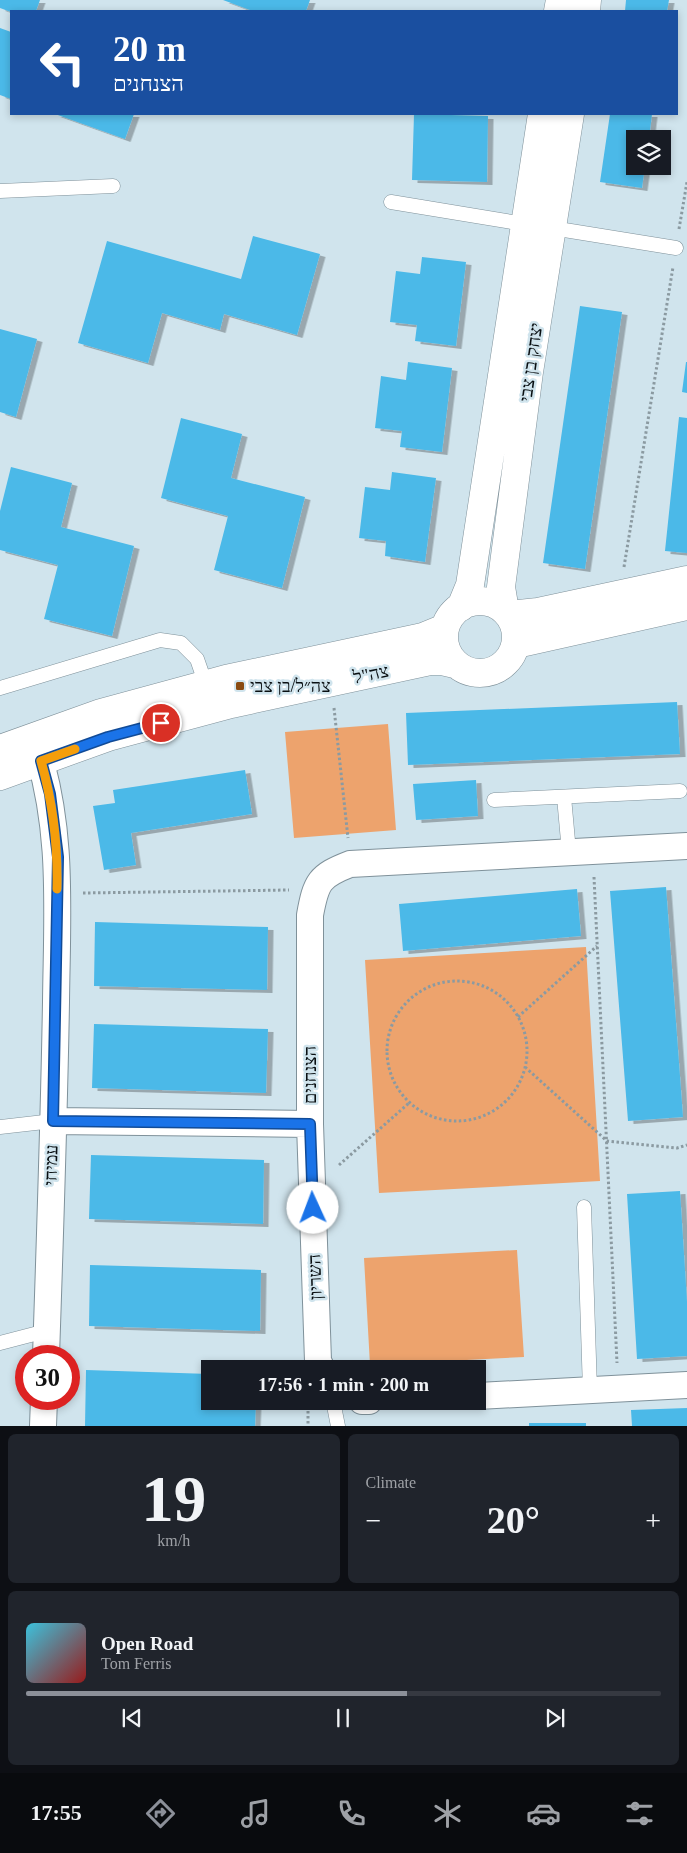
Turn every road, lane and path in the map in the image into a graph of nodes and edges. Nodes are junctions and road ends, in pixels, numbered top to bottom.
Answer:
1 (542, 115) edge
2 (570, 115) edge
3 (687, 182) edge
4 (113, 186) dead end
5 (0, 191) edge
6 (390, 202) dead end
7 (524, 224) junction
8 (552, 228) junction
9 (676, 248) junction
10 (687, 580) edge
11 (620, 595) junction
12 (687, 606) edge
13 (461, 607) junction
14 (507, 613) junction
15 (445, 628) junction
16 (516, 644) junction
17 (456, 664) junction
18 (331, 682) junction
19 (206, 684) junction
20 (0, 688) edge
21 (0, 749) edge
22 (37, 749) junction
23 (0, 776) edge
24 (680, 791) dead end
25 (564, 796) junction
26 (494, 800) dead end
27 (687, 846) edge
28 (581, 852) junction
29 (350, 864) junction
30 (315, 890) junction
31 (57, 894) junction
32 (597, 946) junction
33 (518, 1017) junction
34 (525, 1068) junction
35 (409, 1102) junction
36 (53, 1121) junction
37 (310, 1124) junction
38 (0, 1127) edge
39 (607, 1141) junction
40 (687, 1145) edge
41 (312, 1189) junction
42 (584, 1207) dead end
43 (0, 1343) edge
44 (46, 1344) edge
45 (318, 1360) edge
46 (687, 1385) edge
47 (618, 1388) junction
48 (590, 1390) junction
49 (486, 1396) edge
50 (44, 1410) edge
51 (308, 1410) edge
52 (335, 1410) edge
53 (43, 1426) edge
54 (308, 1426) edge
55 (338, 1426) edge

1 - 7 street, יצחק בן צבי
2 - 8 street, יצחק בן צבי
3 - 9 path
4 - 5 lane
6 - 7 lane
7 - 13 street, יצחק בן צבי
8 - 9 lane
8 - 14 street, יצחק בן צבי
9 - 11 path
10 - 11 street
11 - 14 street
12 - 16 street
13 - 14 street
13 - 15 street
14 - 16 street
15 - 17 street
15 - 19 street, צה"ל
16 - 17 street
17 - 18 street, צה"ל
18 - 22 street, צה"ל
18 - 29 path
19 - 20 lane
19 - 22 street, צה"ל
21 - 22 street, צה"ל
22 - 23 street, צה"ל
22 - 31 street, עמיחי
24 - 25 lane
25 - 26 lane
25 - 28 lane
27 - 28 street, הצנחנים
28 - 29 street, הצנחנים
28 - 32 path
29 - 30 street, הצנחנים
30 - 31 path
30 - 37 street, הצנחנים
31 - 36 street, עמיחי
32 - 33 path
32 - 39 path
33 - 34 path
33 - 35 path
34 - 35 path
34 - 39 path
35 - 41 path
36 - 37 street, הצנחנים
36 - 38 lane
36 - 44 street, עמיחי
37 - 41 street, השריון
39 - 40 path
39 - 47 path
41 - 45 street, השריון
42 - 48 lane
43 - 44 lane
46 - 47 street
47 - 48 street
48 - 49 street
50 - 53 street
51 - 54 path
52 - 55 lane

